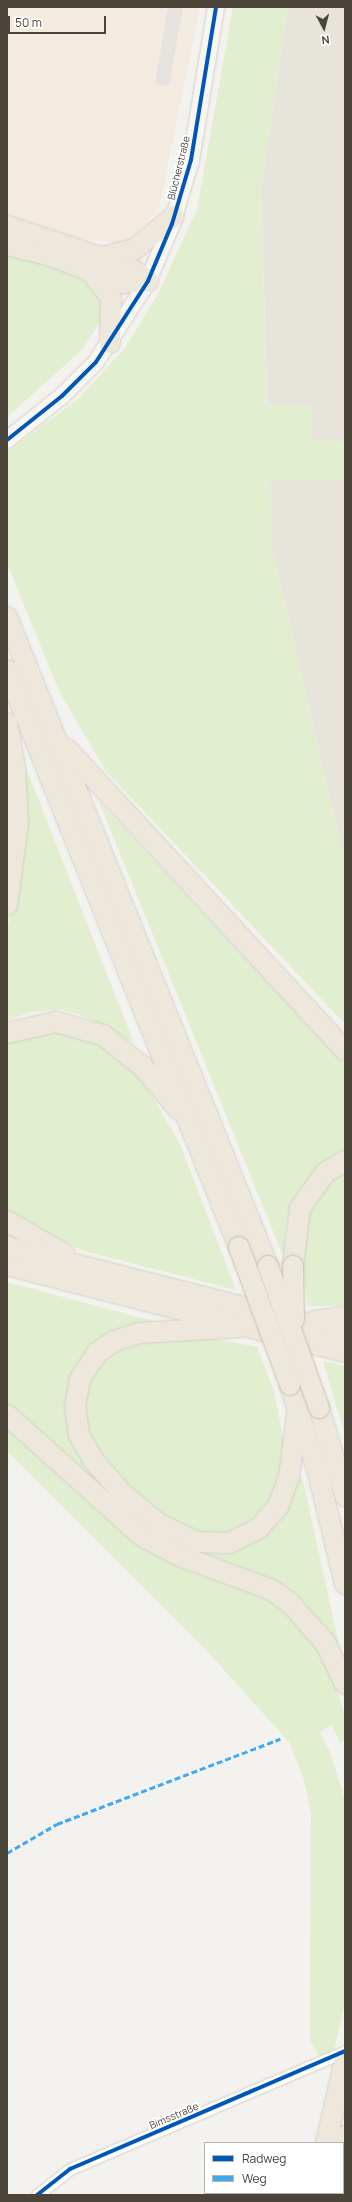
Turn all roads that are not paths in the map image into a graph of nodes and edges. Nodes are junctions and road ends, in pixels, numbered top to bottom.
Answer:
1 (216, 7) edge
2 (174, 216) junction
3 (7, 226) edge
4 (7, 245) edge
5 (96, 263) junction
6 (148, 281) junction
7 (110, 343) junction
8 (7, 440) edge
9 (7, 617) edge
10 (7, 670) edge
11 (7, 723) edge
12 (53, 732) junction
13 (7, 905) edge
14 (7, 1033) edge
15 (345, 1050) edge
16 (189, 1122) junction
17 (345, 1161) edge
18 (7, 1222) edge
19 (7, 1247) edge
20 (7, 1265) edge
21 (86, 1267) junction
22 (345, 1317) edge
23 (239, 1327) junction
24 (298, 1329) junction
25 (345, 1333) edge
26 (345, 1352) edge
27 (298, 1408) junction
28 (7, 1415) edge
29 (333, 1449) junction
30 (345, 1473) edge
31 (345, 1496) edge
32 (345, 1584) edge
33 (345, 1684) edge
34 (345, 2059) edge
35 (326, 2142) edge
36 (37, 2195) edge

1 - 2 street, Blücherstraße
2 - 5 highway
2 - 6 street, Blücherstraße
3 - 5 highway
4 - 5 highway
5 - 6 highway
5 - 7 highway
6 - 7 street, Blücherstraße
7 - 8 street, Blücherstraße
9 - 12 highway
10 - 16 highway
11 - 13 highway
12 - 15 highway
12 - 24 highway, bridge
14 - 16 highway
16 - 27 highway, bridge
17 - 24 highway, bridge
18 - 21 highway
19 - 21 highway
20 - 23 highway
21 - 24 highway
22 - 24 highway
23 - 26 highway
23 - 27 highway
24 - 25 highway
24 - 29 highway, bridge
27 - 32 highway
28 - 33 highway
29 - 30 highway
29 - 31 highway
34 - 35 highway
34 - 36 street, Bimsstraße

